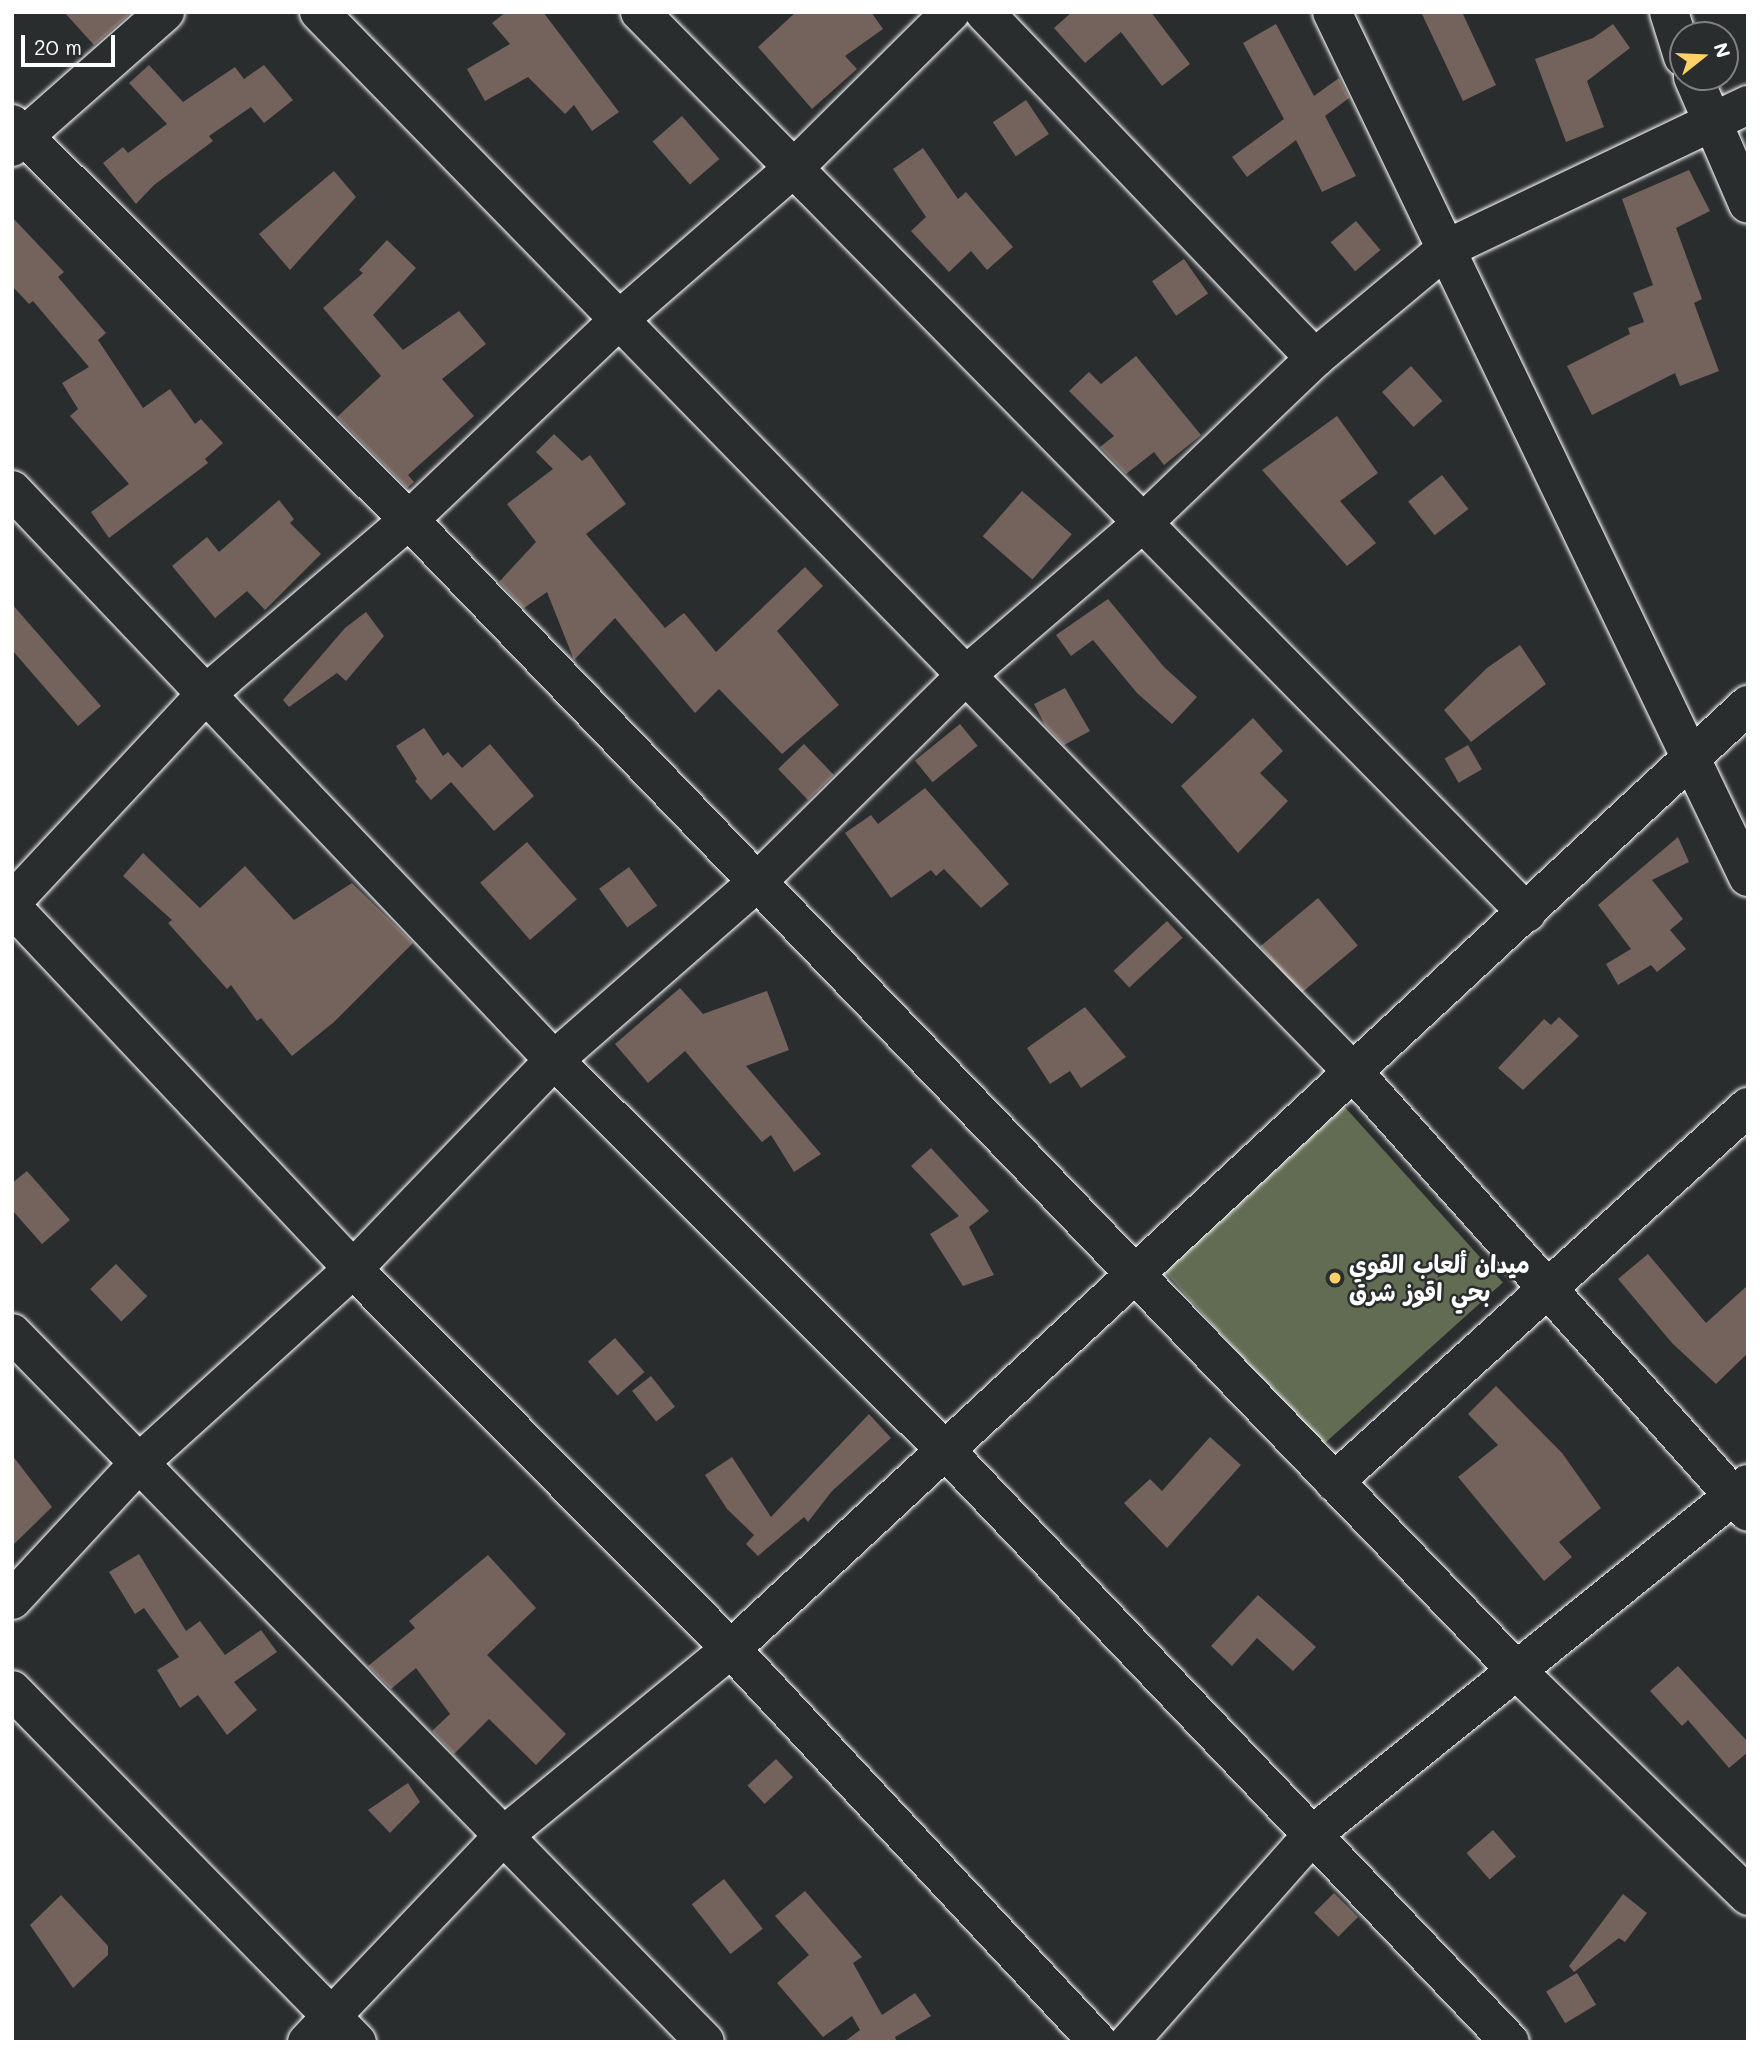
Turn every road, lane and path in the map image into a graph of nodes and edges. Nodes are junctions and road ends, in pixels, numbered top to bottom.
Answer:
1 (164, 12) edge
2 (319, 12) edge
3 (640, 12) edge
4 (951, 12) edge
5 (984, 12) edge
6 (1332, 12) edge
7 (1708, 91) edge
8 (1732, 113) edge
9 (16, 136) edge
10 (795, 167) junction
11 (1748, 204) edge
12 (1446, 249) junction
13 (621, 318) junction
14 (1315, 358) junction
15 (12, 490) edge
16 (409, 520) junction
17 (1145, 522) junction
18 (966, 675) junction
19 (207, 693) junction
20 (1748, 705) edge
21 (1690, 759) junction
22 (1748, 877) edge
23 (757, 882) junction
24 (12, 905) edge
25 (1527, 913) junction
26 (554, 1060) junction
27 (1355, 1074) junction
28 (1748, 1107) edge
29 (353, 1269) junction
30 (1135, 1276) junction
31 (1546, 1289) junction
32 (12, 1333) edge
33 (945, 1450) junction
34 (139, 1463) junction
35 (1334, 1482) junction
36 (1742, 1498) edge
37 (12, 1600) edge
38 (732, 1649) junction
39 (1516, 1670) junction
40 (12, 1690) edge
41 (1311, 1835) junction
42 (503, 1836) junction
43 (1748, 1896) edge
44 (332, 2034) edge
45 (705, 2042) edge
46 (1098, 2042) edge
47 (1129, 2042) edge
48 (1510, 2042) edge

1 - 9 street
2 - 13 street
3 - 10 street
4 - 10 street
5 - 14 street
6 - 12 street
7 - 8 street
8 - 11 street
8 - 12 street
9 - 16 street
10 - 13 street
10 - 17 street
12 - 14 street
12 - 21 street
13 - 16 street
13 - 18 street
14 - 17 street
15 - 19 street
16 - 19 street
16 - 23 street
17 - 18 street
17 - 25 street
18 - 23 street
18 - 27 street
19 - 24 street
19 - 26 street
20 - 21 street
21 - 22 street
21 - 25 street
23 - 26 street
23 - 30 street
24 - 29 street
25 - 27 street
26 - 29 street
26 - 33 street
27 - 30 street
27 - 31 street
28 - 31 street
29 - 34 street
29 - 38 street
30 - 33 street
30 - 35 street
31 - 35 street
31 - 36 street
32 - 34 street
33 - 38 street
33 - 41 street
34 - 37 street
34 - 42 street
35 - 39 street
36 - 39 street
38 - 42 street
38 - 46 street
39 - 41 street
39 - 43 street
40 - 44 street
41 - 47 street
41 - 48 street
42 - 44 street
42 - 45 street

